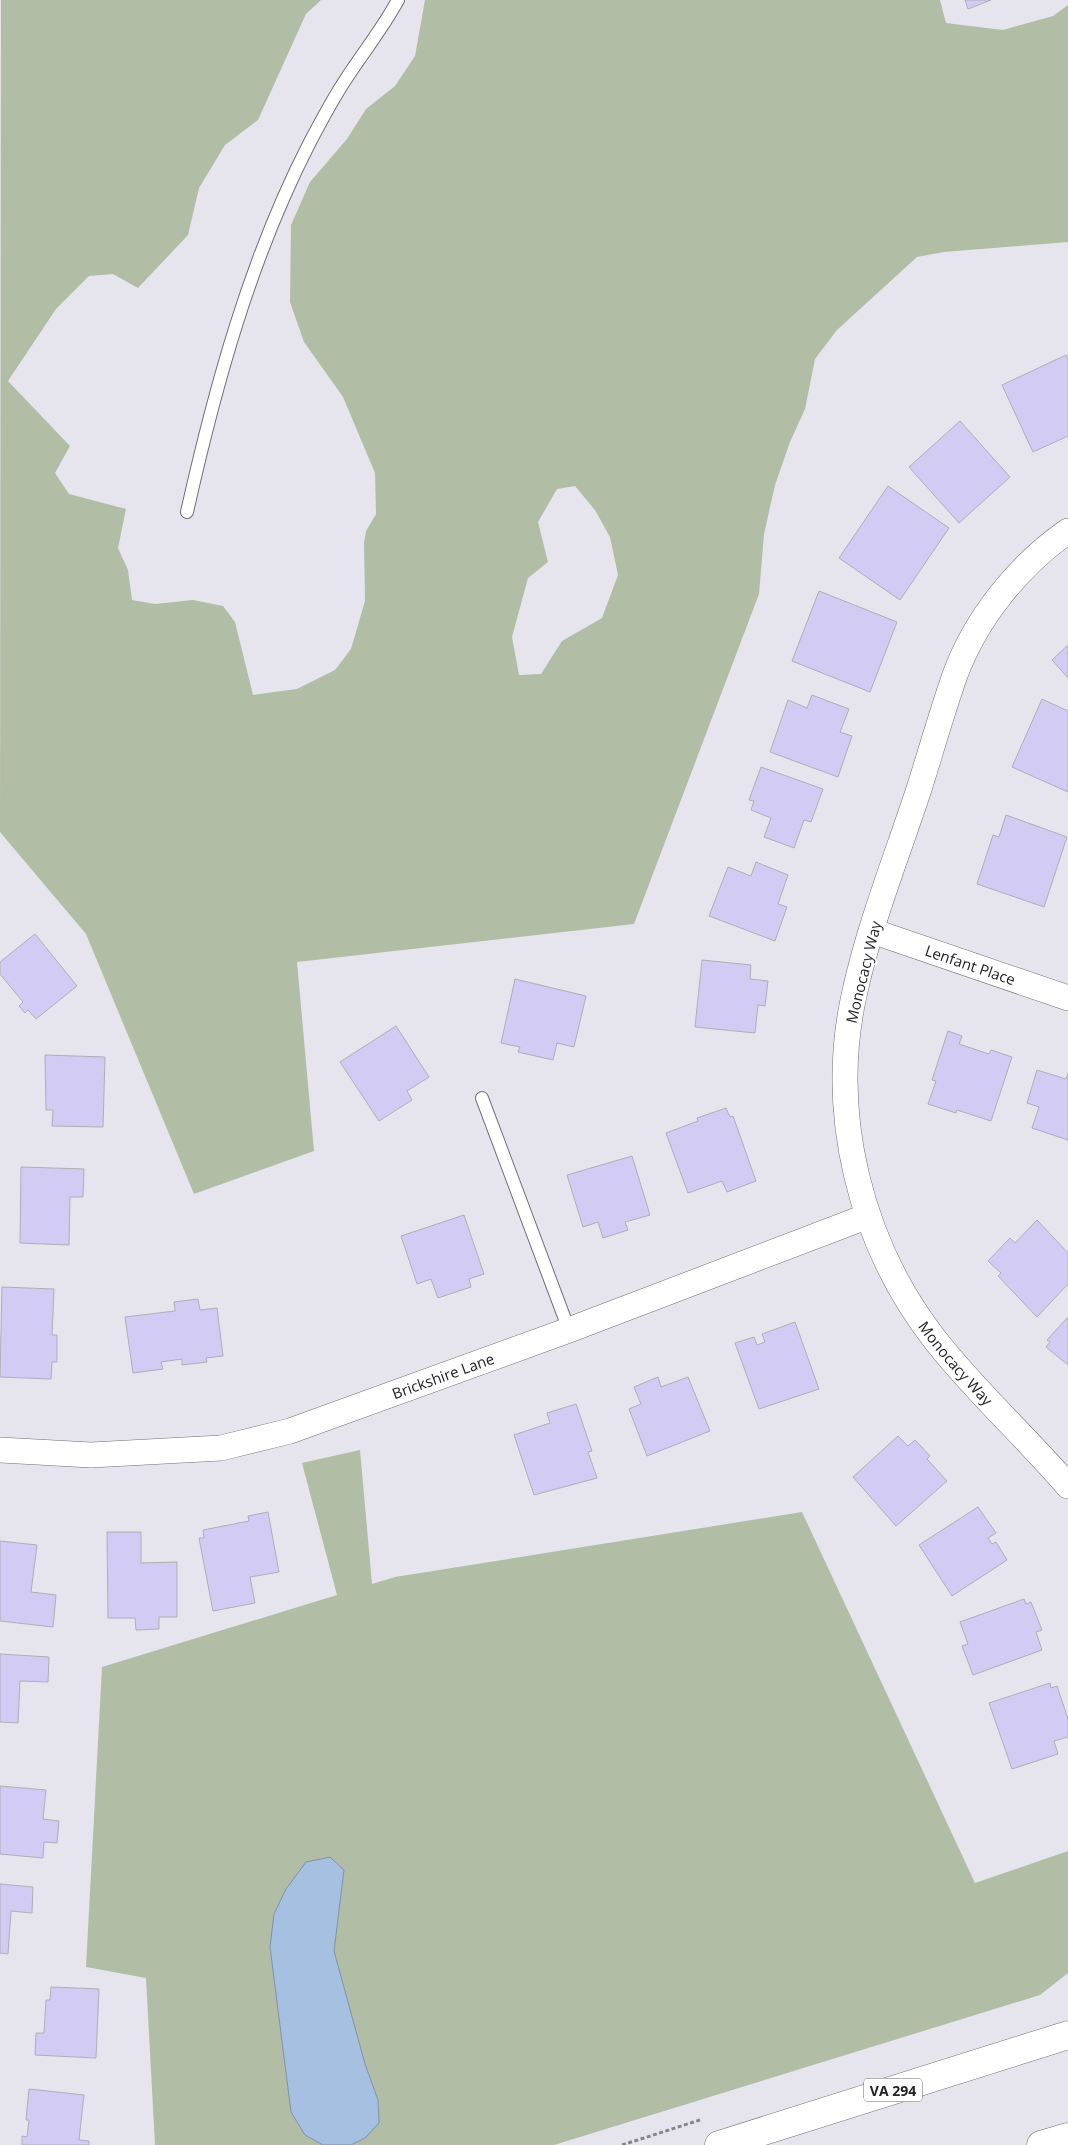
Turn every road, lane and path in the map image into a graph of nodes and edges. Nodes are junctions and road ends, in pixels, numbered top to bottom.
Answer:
1 (398, 0) edge
2 (187, 512) dead end
3 (1068, 531) edge
4 (872, 930) junction
5 (1068, 998) edge
6 (482, 1098) dead end
7 (868, 1216) junction
8 (568, 1330) junction
9 (0, 1450) edge
10 (1068, 1486) edge
11 (1068, 2035) edge
12 (1068, 2137) edge
13 (719, 2145) edge
14 (1041, 2145) edge

1 - 2 lane
3 - 4 street, Monocacy Way
4 - 5 street, Lenfant Place
4 - 7 street, Monocacy Way
6 - 8 lane
7 - 8 street, Brickshire Lane
7 - 10 street, Monocacy Way
8 - 9 street, Brickshire Lane
11 - 13 highway, VA 294
12 - 14 highway

